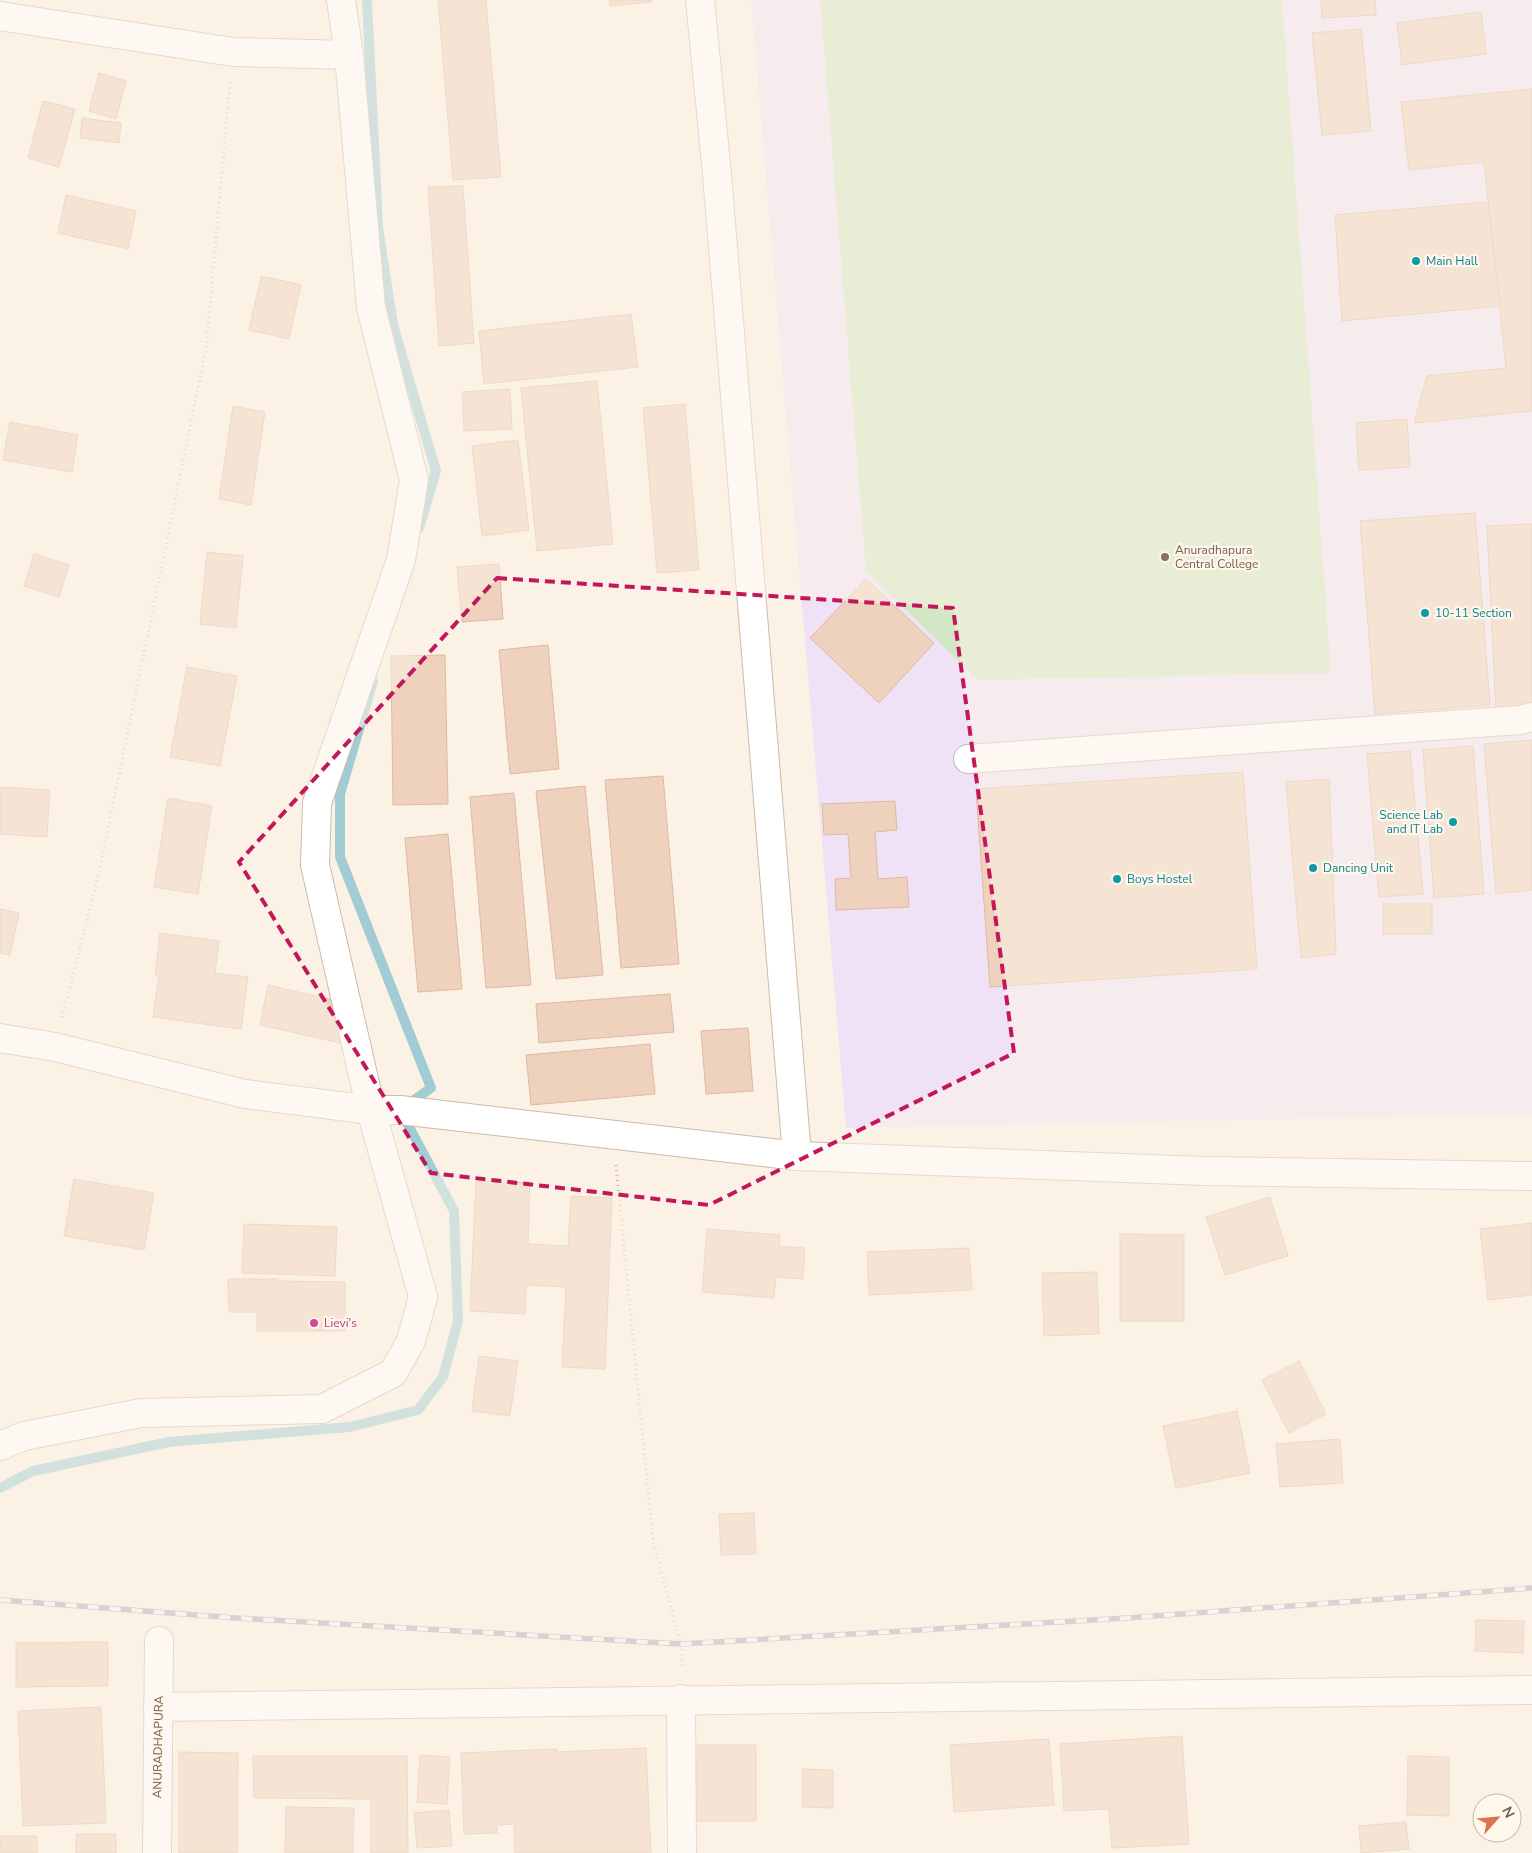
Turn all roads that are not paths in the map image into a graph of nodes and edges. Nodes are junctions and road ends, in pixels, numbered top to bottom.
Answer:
1 (341, 0) edge
2 (700, 0) edge
3 (0, 16) edge
4 (349, 56) junction
5 (1532, 717) edge
6 (968, 760) dead end
7 (0, 1038) edge
8 (371, 1110) junction
9 (798, 1156) junction
10 (1532, 1176) edge
11 (0, 1446) edge
12 (159, 1641) dead end
13 (1532, 1690) edge
14 (681, 1699) junction
15 (158, 1707) junction
16 (157, 1853) edge
17 (682, 1853) edge

1 - 4 street
2 - 9 street
3 - 4 street
4 - 8 street
5 - 6 street
7 - 8 street
8 - 9 street
8 - 11 street
9 - 10 street
12 - 15 street, ANURADHAPURA
13 - 14 street
14 - 15 street
14 - 17 street
15 - 16 street, ANURADHAPURA

